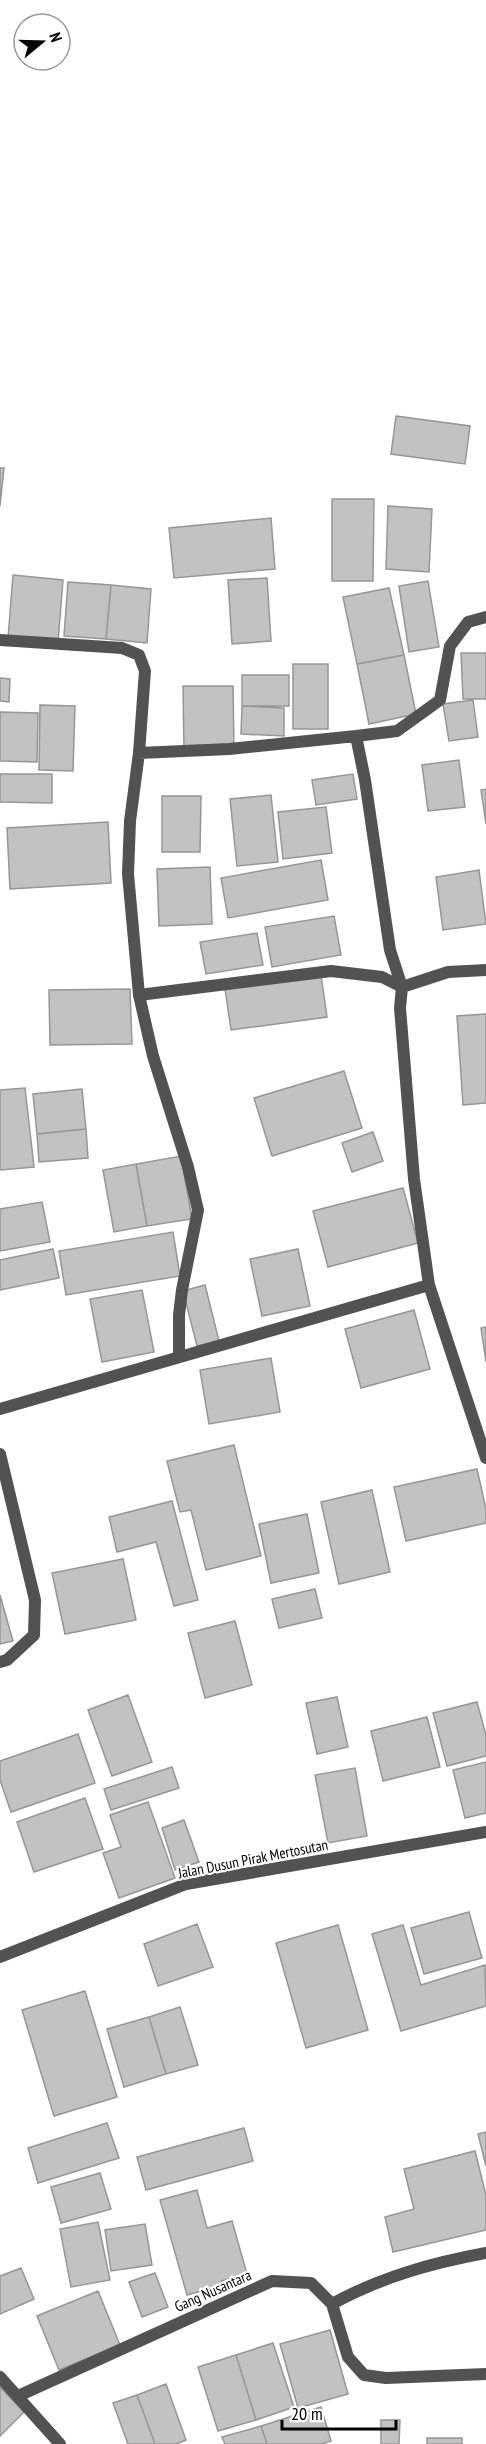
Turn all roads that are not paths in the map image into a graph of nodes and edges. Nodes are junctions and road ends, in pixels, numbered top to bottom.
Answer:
1 (486, 617) edge
2 (0, 640) edge
3 (356, 736) junction
4 (139, 753) junction
5 (486, 970) edge
6 (402, 987) junction
7 (139, 995) junction
8 (429, 1285) junction
9 (179, 1357) junction
10 (0, 1409) edge
11 (0, 1454) edge
12 (486, 1458) edge
13 (0, 1662) edge
14 (486, 1832) edge
15 (0, 1957) edge
16 (486, 2253) edge
17 (332, 2304) junction
18 (486, 2374) edge
19 (0, 2377) edge
20 (18, 2396) junction
21 (60, 2444) edge

1 - 3 street
2 - 4 street
3 - 4 street
3 - 6 street
4 - 7 street
5 - 6 street
6 - 7 street
6 - 8 street
7 - 9 street
8 - 9 street
8 - 12 street
9 - 10 street
11 - 13 street
14 - 15 street, Jalan Dusun Pirak Mertosutan
16 - 17 street
17 - 18 street, Gang Nusantara
17 - 20 street, Gang Nusantara
19 - 20 street
20 - 21 street

